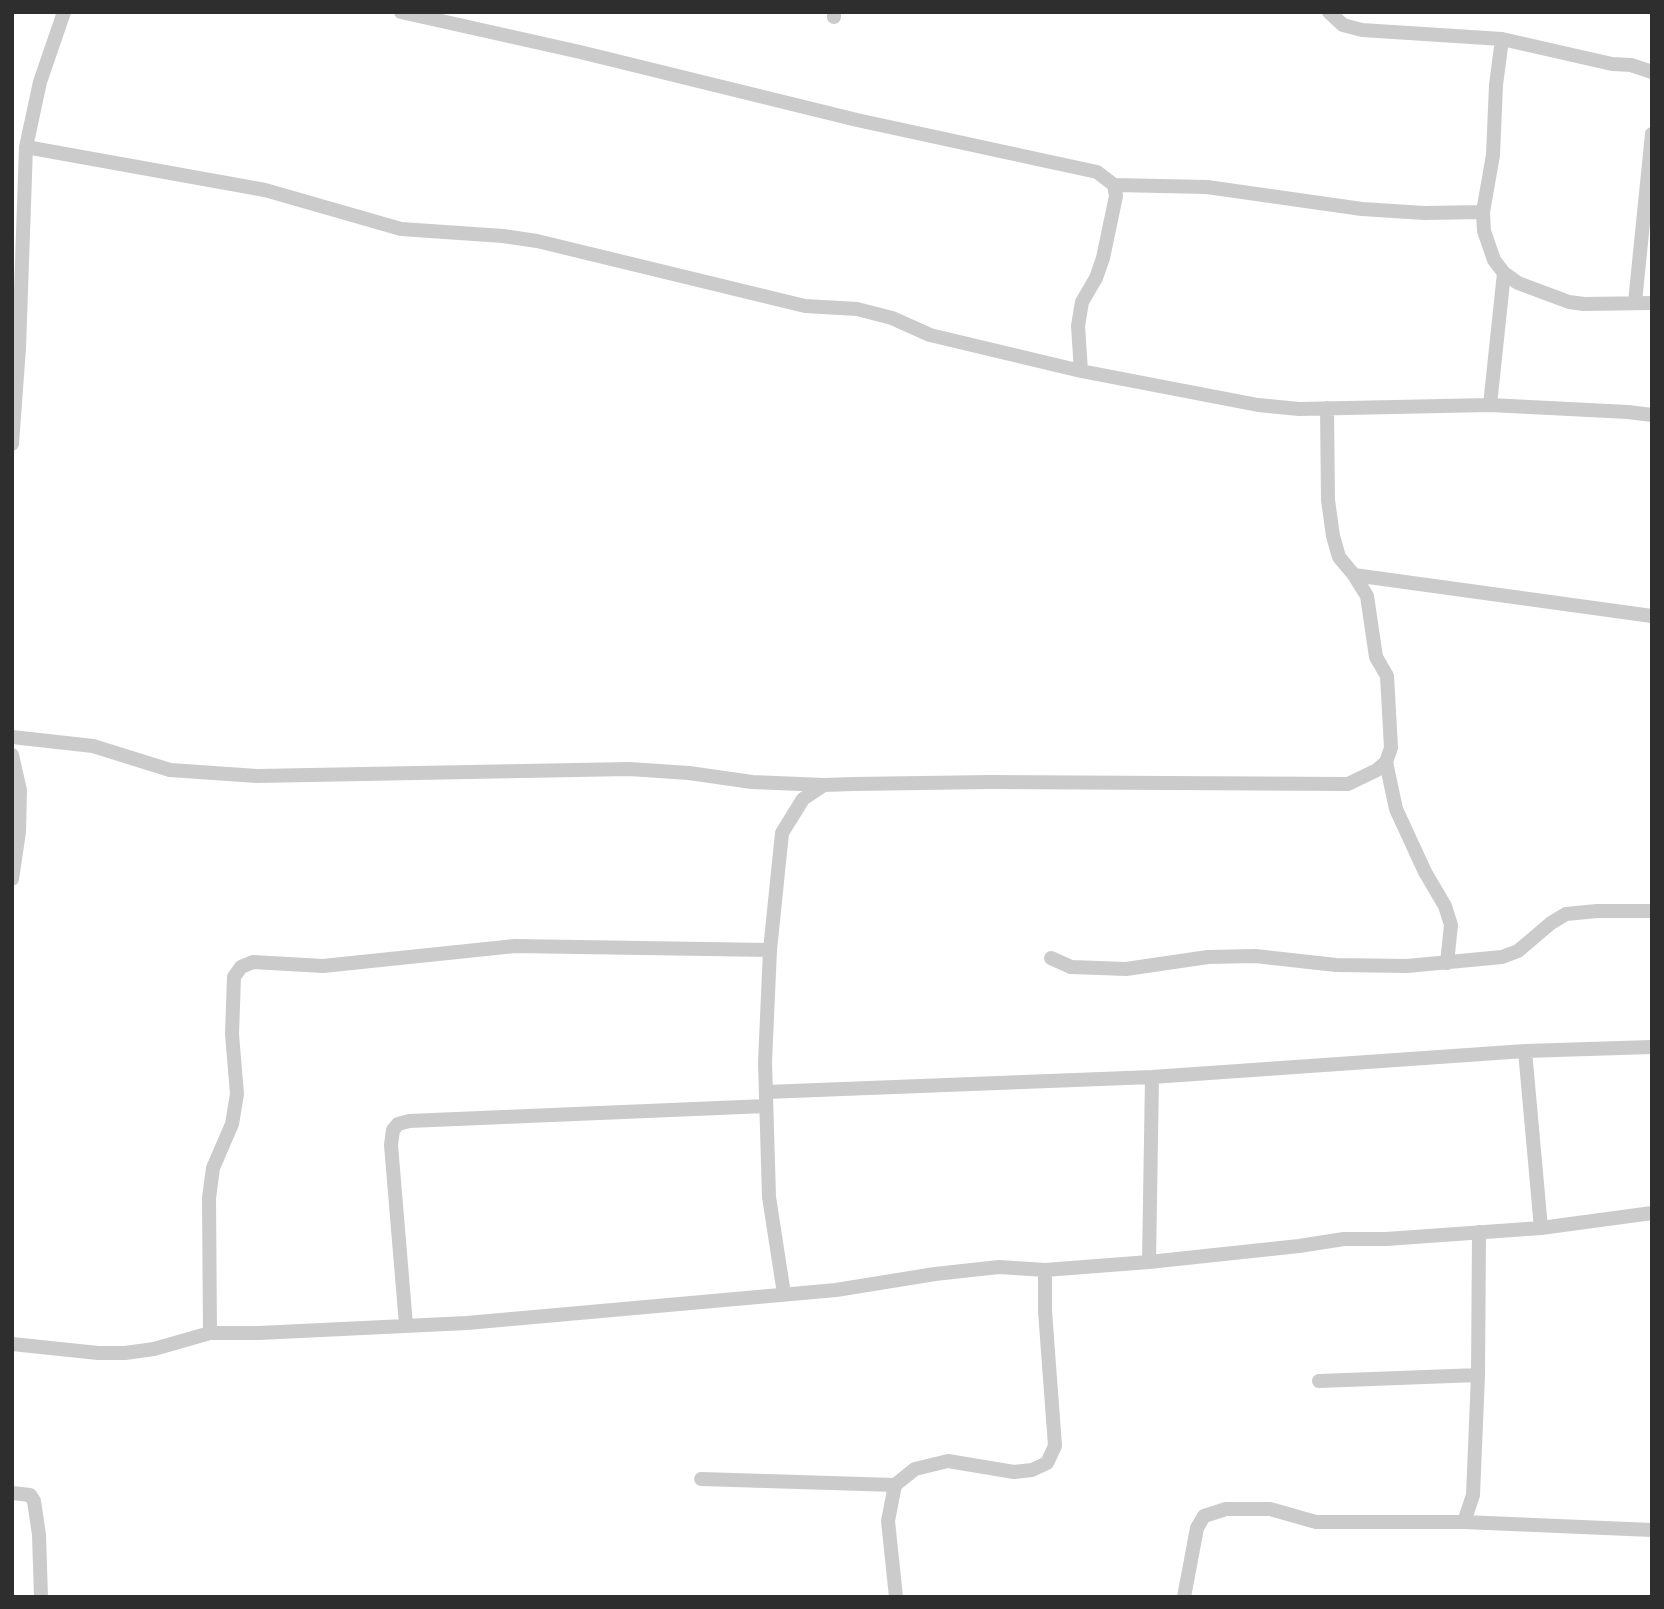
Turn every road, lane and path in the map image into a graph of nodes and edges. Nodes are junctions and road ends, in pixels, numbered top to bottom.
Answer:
1 (64, 12) edge
2 (401, 12) edge
3 (1329, 12) edge
4 (1502, 39) junction
5 (1652, 72) edge
6 (1652, 134) edge
7 (26, 147) junction
8 (1114, 185) junction
9 (25, 189) junction
10 (12, 207) edge
11 (1483, 212) junction
12 (1504, 273) junction
13 (1635, 302) junction
14 (1652, 303) edge
15 (1081, 371) junction
16 (1490, 405) junction
17 (1327, 408) junction
18 (1652, 415) edge
19 (12, 444) edge
20 (1354, 575) junction
21 (1652, 616) edge
22 (12, 737) edge
23 (12, 755) edge
24 (1386, 762) junction
25 (824, 785) junction
26 (12, 879) edge
27 (1652, 911) edge
28 (770, 950) junction
29 (1051, 958) dead end
30 (1447, 963) junction
31 (1652, 1047) edge
32 (1525, 1051) junction
33 (1152, 1077) junction
34 (766, 1099) junction
35 (1652, 1213) edge
36 (1541, 1227) junction
37 (1479, 1232) junction
38 (1150, 1262) junction
39 (1045, 1270) junction
40 (783, 1294) junction
41 (406, 1325) junction
42 (210, 1333) junction
43 (12, 1344) edge
44 (1478, 1375) junction
45 (1319, 1381) dead end
46 (701, 1479) dead end
47 (895, 1485) junction
48 (12, 1493) edge
49 (1464, 1522) junction
50 (1652, 1530) edge
51 (41, 1597) edge
52 (896, 1597) edge
53 (1184, 1597) edge

1 - 7 street
2 - 8 street
3 - 4 street
4 - 5 street
4 - 11 street
6 - 13 street
7 - 9 street
7 - 15 street
8 - 11 street
8 - 15 street
9 - 10 street
9 - 19 street
11 - 12 street
12 - 13 street
12 - 16 street
13 - 14 street
15 - 17 street
16 - 17 street
16 - 18 street
17 - 20 street
20 - 21 street
20 - 24 street
22 - 25 street
23 - 26 street
24 - 25 street
24 - 30 street
25 - 28 street
27 - 30 street
28 - 34 street
28 - 42 street
29 - 30 street
31 - 32 street
32 - 33 street
32 - 36 street
33 - 34 street
33 - 38 street
34 - 40 street
34 - 41 street
35 - 36 street
36 - 37 street
37 - 38 street
37 - 44 street
38 - 39 street
39 - 40 street
39 - 47 street
40 - 41 street
41 - 42 street
42 - 43 street
44 - 45 street
44 - 49 street
46 - 47 street
47 - 52 street
48 - 51 street
49 - 50 street
49 - 53 street

